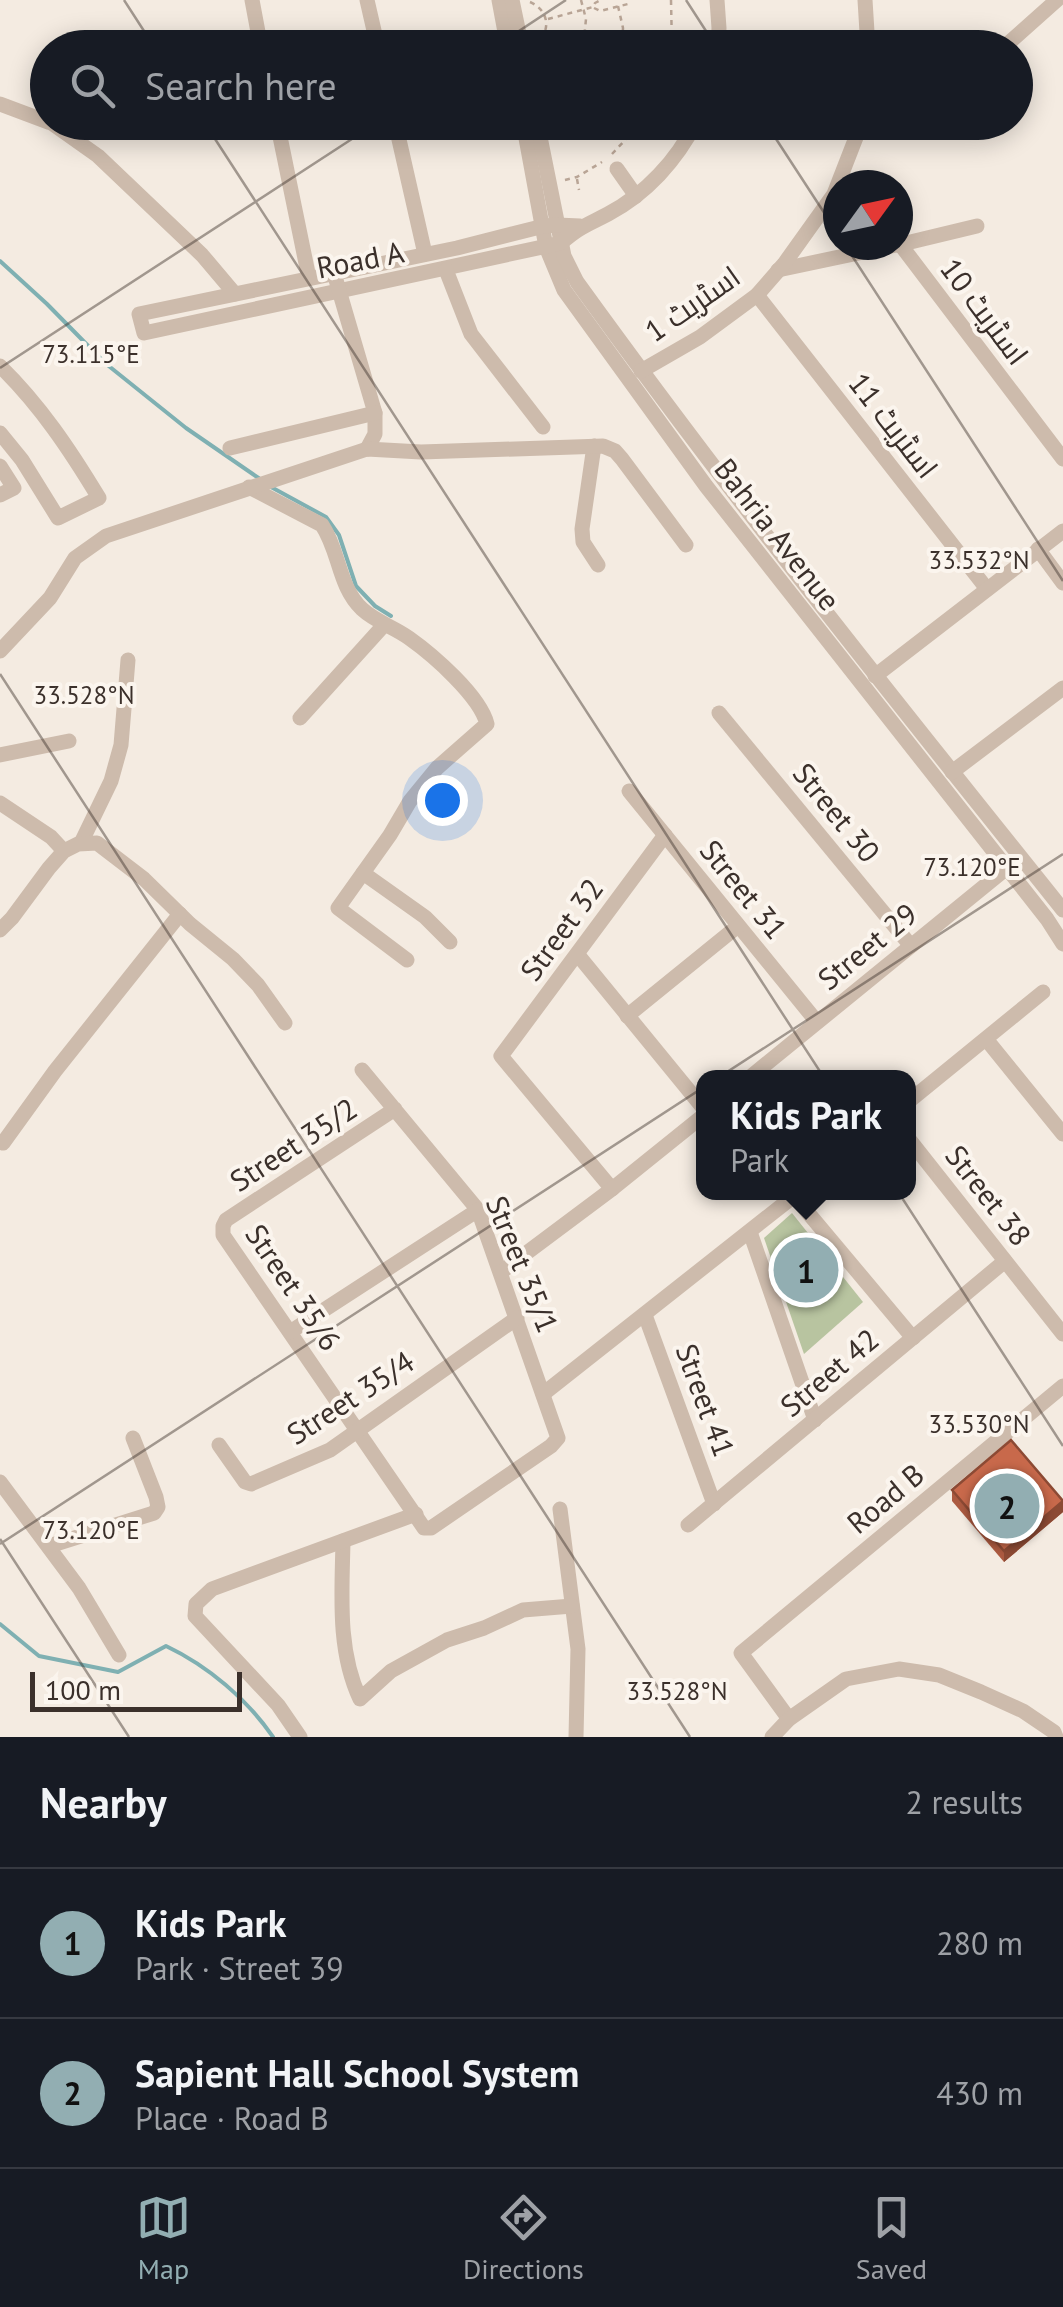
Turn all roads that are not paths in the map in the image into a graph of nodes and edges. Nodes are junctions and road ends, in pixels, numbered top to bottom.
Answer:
1 (252, 0) edge
2 (367, 0) edge
3 (717, 0) edge
4 (865, 0) edge
5 (1058, 0) edge
6 (508, 1) edge
7 (258, 30) edge
8 (374, 30) edge
9 (508, 30) edge
10 (522, 30) edge
11 (720, 30) edge
12 (867, 30) edge
13 (1024, 30) edge
14 (0, 104) edge
15 (30, 115) edge
16 (74, 140) edge
17 (281, 140) edge
18 (399, 140) edge
19 (528, 140) edge
20 (539, 140) edge
21 (687, 140) edge
22 (855, 140) edge
23 (617, 169) dead end
24 (636, 196) junction
25 (550, 225) junction
26 (580, 226) junction
27 (977, 226) dead end
28 (913, 241) edge
29 (553, 245) junction
30 (425, 254) junction
31 (826, 260) edge
32 (910, 260) edge
33 (446, 270) junction
34 (778, 270) junction
35 (334, 273) junction
36 (308, 278) junction
37 (338, 290) junction
38 (235, 294) junction
39 (757, 295) junction
40 (0, 366) edge
41 (641, 371) junction
42 (374, 413) junction
43 (543, 427) dead end
44 (0, 433) edge
45 (594, 446) junction
46 (230, 448) dead end
47 (367, 449) junction
48 (1061, 451) edge
49 (0, 466) edge
50 (253, 486) junction
51 (0, 495) edge
52 (1063, 531) edge
53 (686, 545) dead end
54 (1038, 550) junction
55 (598, 565) dead end
56 (1063, 583) edge
57 (987, 588) junction
58 (384, 624) junction
59 (0, 652) edge
60 (128, 660) dead end
61 (874, 676) junction
62 (1057, 693) edge
63 (719, 713) dead end
64 (1063, 713) edge
65 (300, 718) dead end
66 (69, 741) dead end
67 (0, 755) edge
68 (952, 772) junction
69 (629, 791) dead end
70 (0, 803) edge
71 (665, 834) junction
72 (80, 843) junction
73 (64, 851) junction
74 (1020, 857) junction
75 (1006, 869) junction
76 (363, 873) junction
77 (1063, 910) edge
78 (180, 914) junction
79 (738, 926) junction
80 (0, 930) edge
81 (450, 942) dead end
82 (1063, 944) edge
83 (911, 946) junction
84 (578, 955) junction
85 (407, 960) dead end
86 (1043, 992) dead end
87 (627, 1016) junction
88 (817, 1022) junction
89 (285, 1023) dead end
90 (986, 1039) junction
91 (362, 1070) dead end
92 (771, 1070) edge
93 (916, 1096) edge
94 (696, 1102) edge
95 (395, 1110) junction
96 (696, 1119) edge
97 (1063, 1134) edge
98 (4, 1143) dead end
99 (916, 1148) edge
100 (612, 1189) junction
101 (789, 1200) edge
102 (801, 1200) edge
103 (478, 1210) junction
104 (223, 1226) joint
105 (750, 1232) junction
106 (1006, 1261) junction
107 (501, 1272) junction
108 (645, 1315) junction
109 (517, 1318) junction
110 (290, 1332) junction
111 (1063, 1334) edge
112 (913, 1338) junction
113 (1061, 1391) edge
114 (542, 1394) junction
115 (814, 1420) junction
116 (358, 1430) junction
117 (134, 1438) dead end
118 (219, 1445) dead end
119 (0, 1482) edge
120 (714, 1504) junction
121 (560, 1509) dead end
122 (420, 1521) junction
123 (688, 1525) dead end
124 (344, 1541) junction
125 (49, 1546) junction
126 (572, 1606) junction
127 (120, 1655) dead end
128 (789, 1719) junction
129 (1058, 1732) edge
130 (300, 1737) edge
131 (576, 1737) edge
132 (772, 1737) edge

1 - 7 street
2 - 8 street
3 - 11 street
4 - 12 street
5 - 13 street
6 - 9 street
6 - 10 street
14 - 15 street
16 - 38 street
17 - 36 street
18 - 30 street
19 - 25 street, Bahria Avenue
20 - 25 street, Bahria Avenue
21 - 24 street, Road A
22 - 34 street, اسٹریٹ 1
23 - 24 street
24 - 26 street, Road A
25 - 26 street, Road A
25 - 29 street, Bahria Avenue
25 - 30 street, Road A
26 - 29 street, Road A
27 - 28 street
29 - 33 street, Road A
29 - 41 street, Bahria Avenue
29 - 75 street, Bahria Avenue
30 - 35 street, Road A
31 - 34 street
32 - 48 street, اسٹریٹ 10
33 - 37 street, Road A
33 - 43 street
34 - 39 street, اسٹریٹ 1
35 - 36 street, Road A
35 - 37 street
36 - 38 street, Road A
37 - 38 street, Road A
37 - 42 street
39 - 41 street, اسٹریٹ 1
39 - 57 street, اسٹریٹ 11
40 - 44 street
41 - 61 street, Bahria Avenue
42 - 46 street
42 - 47 street
45 - 47 street
45 - 53 street
45 - 55 street
47 - 50 street
49 - 51 street
50 - 58 street
50 - 59 street
52 - 54 street
54 - 56 street
54 - 57 street
57 - 61 street
58 - 65 street
58 - 76 street
60 - 72 street
61 - 68 street, Bahria Avenue
62 - 64 street
62 - 68 street
63 - 83 street, Street 30
66 - 67 street
68 - 74 street, Bahria Avenue
69 - 71 street, Street 31
70 - 73 street
71 - 79 street, Street 31
71 - 84 street, Street 32
72 - 73 street
72 - 78 street
73 - 80 street
74 - 75 street, Street 29
74 - 77 street, Bahria Avenue
75 - 82 street, Bahria Avenue
75 - 83 street, Street 29
76 - 81 street
76 - 85 street
78 - 89 street
78 - 98 street
79 - 87 street
79 - 88 street, Street 31
83 - 88 street, Street 29
84 - 87 street
84 - 100 street, Street 32
86 - 90 street
87 - 94 street
88 - 92 street, Street 29
90 - 93 street
90 - 97 street
91 - 95 street, Street 35/1
95 - 103 street, Street 35/1
95 - 104 street, Street 35/2
96 - 100 street
99 - 106 street, Street 38
100 - 107 street
101 - 105 street
102 - 112 street
103 - 107 street, Street 35/1
103 - 110 street
104 - 110 street, Street 35/6
105 - 108 street
105 - 115 street
106 - 111 street, Street 38
106 - 112 street, Street 42
107 - 109 street, Street 35/1
108 - 114 street
108 - 120 street, Street 41
109 - 114 street, Street 35/1
109 - 116 street, Street 35/4
110 - 116 street, Street 35/6
112 - 115 street, Street 42
113 - 128 street, Road B
114 - 122 street, Street 35/1
115 - 120 street, Street 42
116 - 118 street, Street 35/4
116 - 122 street, Street 35/6
117 - 125 street
119 - 125 street
120 - 123 street, Street 42
121 - 126 street
122 - 124 street
124 - 126 street
124 - 130 street
125 - 127 street
126 - 131 street
128 - 129 street
128 - 132 street

